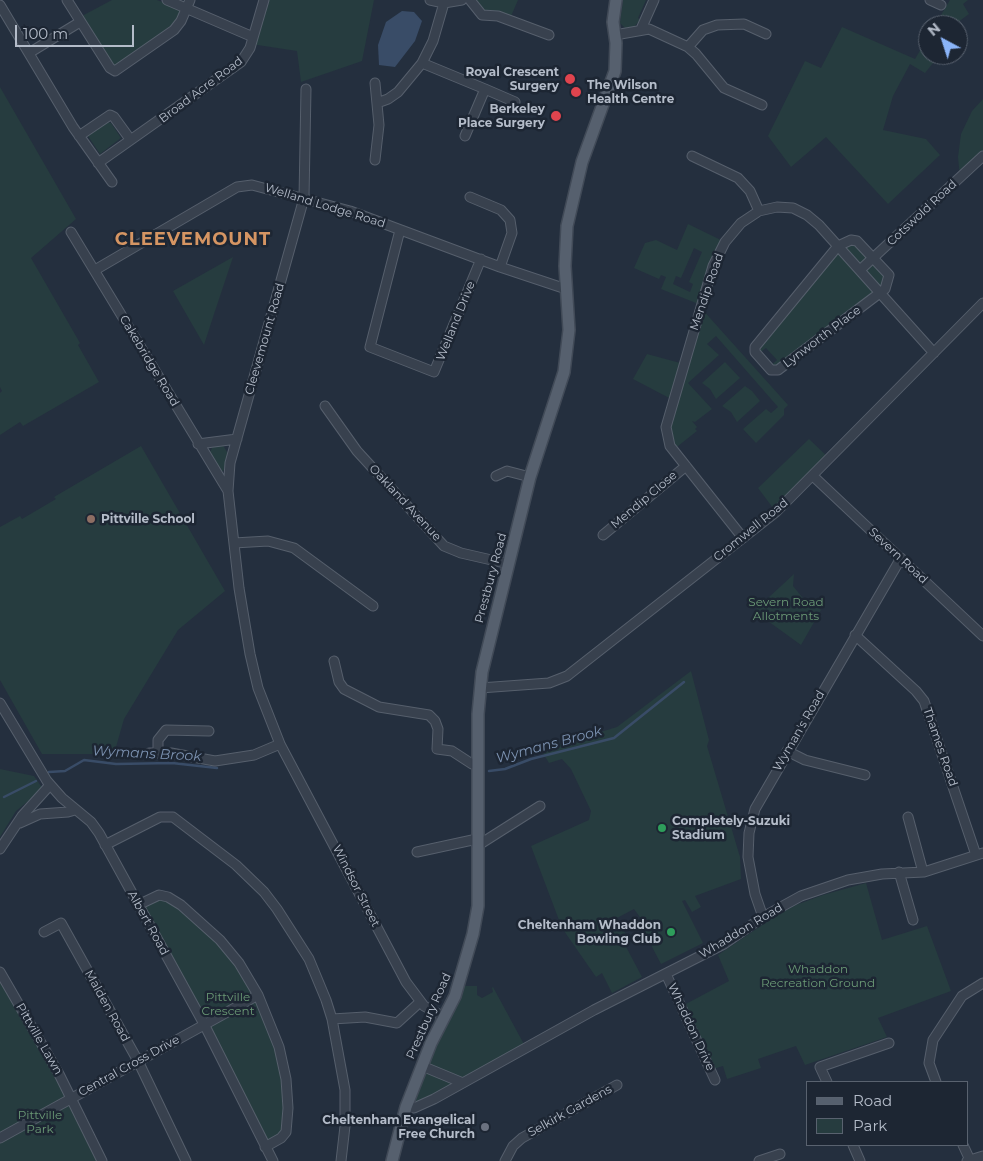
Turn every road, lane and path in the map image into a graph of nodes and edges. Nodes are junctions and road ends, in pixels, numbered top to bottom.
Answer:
1 (67, 0) edge
2 (167, 0) edge
3 (264, 0) edge
4 (430, 0) edge
5 (462, 0) edge
6 (470, 0) edge
7 (616, 0) edge
8 (654, 0) edge
9 (930, 0) edge
10 (444, 2) junction
11 (188, 4) edge
12 (0, 5) edge
13 (940, 6) dead end
14 (80, 22) junction
15 (641, 29) junction
16 (766, 34) dead end
17 (549, 35) dead end
18 (615, 35) junction
19 (253, 37) junction
20 (688, 47) junction
21 (29, 53) junction
22 (422, 64) junction
23 (375, 83) dead end
24 (306, 89) dead end
25 (485, 89) junction
26 (515, 102) dead end
27 (377, 103) junction
28 (762, 105) dead end
29 (79, 136) junction
30 (465, 136) dead end
31 (130, 139) junction
32 (692, 156) dead end
33 (983, 156) edge
34 (376, 160) dead end
35 (98, 163) junction
36 (112, 182) dead end
37 (304, 198) junction
38 (470, 198) dead end
39 (759, 211) junction
40 (400, 230) junction
41 (71, 232) dead end
42 (838, 246) junction
43 (873, 258) junction
44 (481, 260) junction
45 (500, 267) junction
46 (95, 270) junction
47 (860, 270) junction
48 (566, 289) junction
49 (880, 293) junction
50 (983, 303) edge
51 (934, 353) junction
52 (325, 406) dead end
53 (237, 439) junction
54 (198, 444) junction
55 (686, 466) junction
56 (496, 476) dead end
57 (812, 476) junction
58 (530, 478) junction
59 (228, 491) junction
60 (603, 535) dead end
61 (743, 538) junction
62 (234, 543) junction
63 (900, 558) junction
64 (509, 564) junction
65 (239, 588) joint
66 (373, 606) dead end
67 (855, 635) junction
68 (983, 636) edge
69 (334, 661) dead end
70 (480, 688) junction
71 (0, 703) edge
72 (209, 730) dead end
73 (280, 744) junction
74 (787, 751) junction
75 (478, 764) junction
76 (865, 775) dead end
77 (50, 785) junction
78 (540, 806) dead end
79 (75, 810) junction
80 (908, 817) dead end
81 (16, 825) junction
82 (477, 842) junction
83 (106, 846) junction
84 (0, 849) edge
85 (417, 852) dead end
86 (979, 854) edge
87 (899, 872) junction
88 (923, 872) junction
89 (138, 904) junction
90 (763, 917) junction
91 (913, 920) dead end
92 (44, 932) dead end
93 (0, 972) edge
94 (666, 974) junction
95 (983, 983) edge
96 (258, 995) junction
97 (420, 1002) junction
98 (444, 1017) junction
99 (332, 1019) junction
100 (204, 1024) junction
101 (889, 1043) dead end
102 (138, 1061) junction
103 (422, 1066) junction
104 (715, 1080) dead end
105 (826, 1081) edge
106 (936, 1081) edge
107 (463, 1083) junction
108 (617, 1085) dead end
109 (72, 1098) junction
110 (406, 1107) junction
111 (0, 1138) edge
112 (853, 1146) edge
113 (963, 1146) edge
114 (265, 1147) junction
115 (780, 1154) dead end
116 (983, 1156) edge
117 (968, 1160) edge
118 (102, 1161) edge
119 (186, 1161) edge
120 (272, 1161) edge
121 (341, 1161) edge
122 (392, 1161) edge
123 (505, 1161) edge
124 (759, 1161) edge
125 (860, 1161) edge

1 - 14 street
2 - 11 street
3 - 19 street, Broad Acre Road
4 - 10 street
5 - 10 street
6 - 17 street
7 - 18 main road, Prestbury Road
8 - 15 street
9 - 13 street
10 - 22 street
11 - 14 street
11 - 19 street
12 - 21 street
14 - 21 street
15 - 18 street
15 - 20 street
16 - 20 street
18 - 48 main road, Prestbury Road
19 - 31 street, Broad Acre Road
20 - 28 street
21 - 29 street
22 - 25 street
22 - 27 street
23 - 27 street
24 - 37 street, Cleevemount Road
25 - 26 street
25 - 30 street
27 - 34 street
29 - 31 street
29 - 35 street
31 - 35 street, Broad Acre Road
32 - 39 street
33 - 43 street, Cotswold Road
35 - 36 street
37 - 40 street, Welland Lodge Road
37 - 46 street, Welland Lodge Road
37 - 53 street, Cleevemount Road
38 - 45 street
39 - 42 street, Mendip Road
39 - 55 street, Mendip Road
40 - 44 street, Welland Lodge Road
40 - 44 street, Welland Drive
41 - 46 street, Cakebridge Road
42 - 43 street
42 - 47 street, Mendip Road
42 - 49 street, Lynworth Place
43 - 47 street, Cotswold Road
43 - 49 street
44 - 45 street, Welland Lodge Road
45 - 48 street, Welland Lodge Road
46 - 54 street, Cakebridge Road
47 - 49 street, Mendip Road
48 - 58 main road, Prestbury Road
49 - 51 street, Mendip Road
50 - 51 street, Cromwell Road
51 - 57 street, Cromwell Road
52 - 64 street, Oakland Avenue
53 - 54 street
53 - 59 street, Cleevemount Road
54 - 59 street, Cakebridge Road
55 - 60 street, Mendip Close
55 - 61 street, Mendip Road
56 - 58 street
57 - 61 street, Cromwell Road
57 - 63 street, Severn Road
58 - 64 main road, Prestbury Road
59 - 62 street, Cleevemount Road
61 - 70 street, Cromwell Road
62 - 65 street, Cleevemount Road
62 - 66 street
63 - 67 street, Wyman's Road
63 - 68 street, Severn Road
64 - 70 main road, Prestbury Road
65 - 73 street, Windsor Street
67 - 74 street, Wyman's Road
67 - 86 street, Thames Road
69 - 75 street
70 - 75 main road, Prestbury Road
71 - 77 street, Albert Road
72 - 73 street
73 - 97 street, Windsor Street
74 - 76 street
74 - 90 street, Wyman's Road
75 - 82 main road, Prestbury Road
77 - 79 street, Albert Road
77 - 81 street
78 - 82 street
79 - 81 street
79 - 83 street, Albert Road
80 - 88 street
81 - 84 street
82 - 85 street
82 - 98 main road, Prestbury Road
83 - 89 street, Albert Road
83 - 99 street
86 - 88 street, Whaddon Road
87 - 88 street, Whaddon Road
87 - 90 street, Whaddon Road
87 - 91 street
89 - 96 street
89 - 100 street, Albert Road
90 - 94 street, Whaddon Road
92 - 102 street, Malden Road
93 - 109 street, Pittville Lawn
94 - 104 street, Whaddon Drive
94 - 107 street, Whaddon Road
95 - 106 street
96 - 100 street, Central Cross Drive
96 - 114 street
97 - 98 street, Windsor Street
97 - 99 street
98 - 103 main road, Prestbury Road
99 - 121 street
100 - 102 street, Central Cross Drive
100 - 114 street, Albert Road
101 - 105 street
102 - 109 street, Central Cross Drive
102 - 119 street, Malden Road
103 - 107 street
103 - 110 main road, Prestbury Road
107 - 110 street, Whaddon Road
108 - 123 street, Selkirk Gardens
109 - 111 street, Central Cross Drive
109 - 118 street, Pittville Lawn
110 - 122 main road, Prestbury Road
112 - 125 street
113 - 117 street
114 - 120 street, Albert Road
115 - 124 street
116 - 117 street

